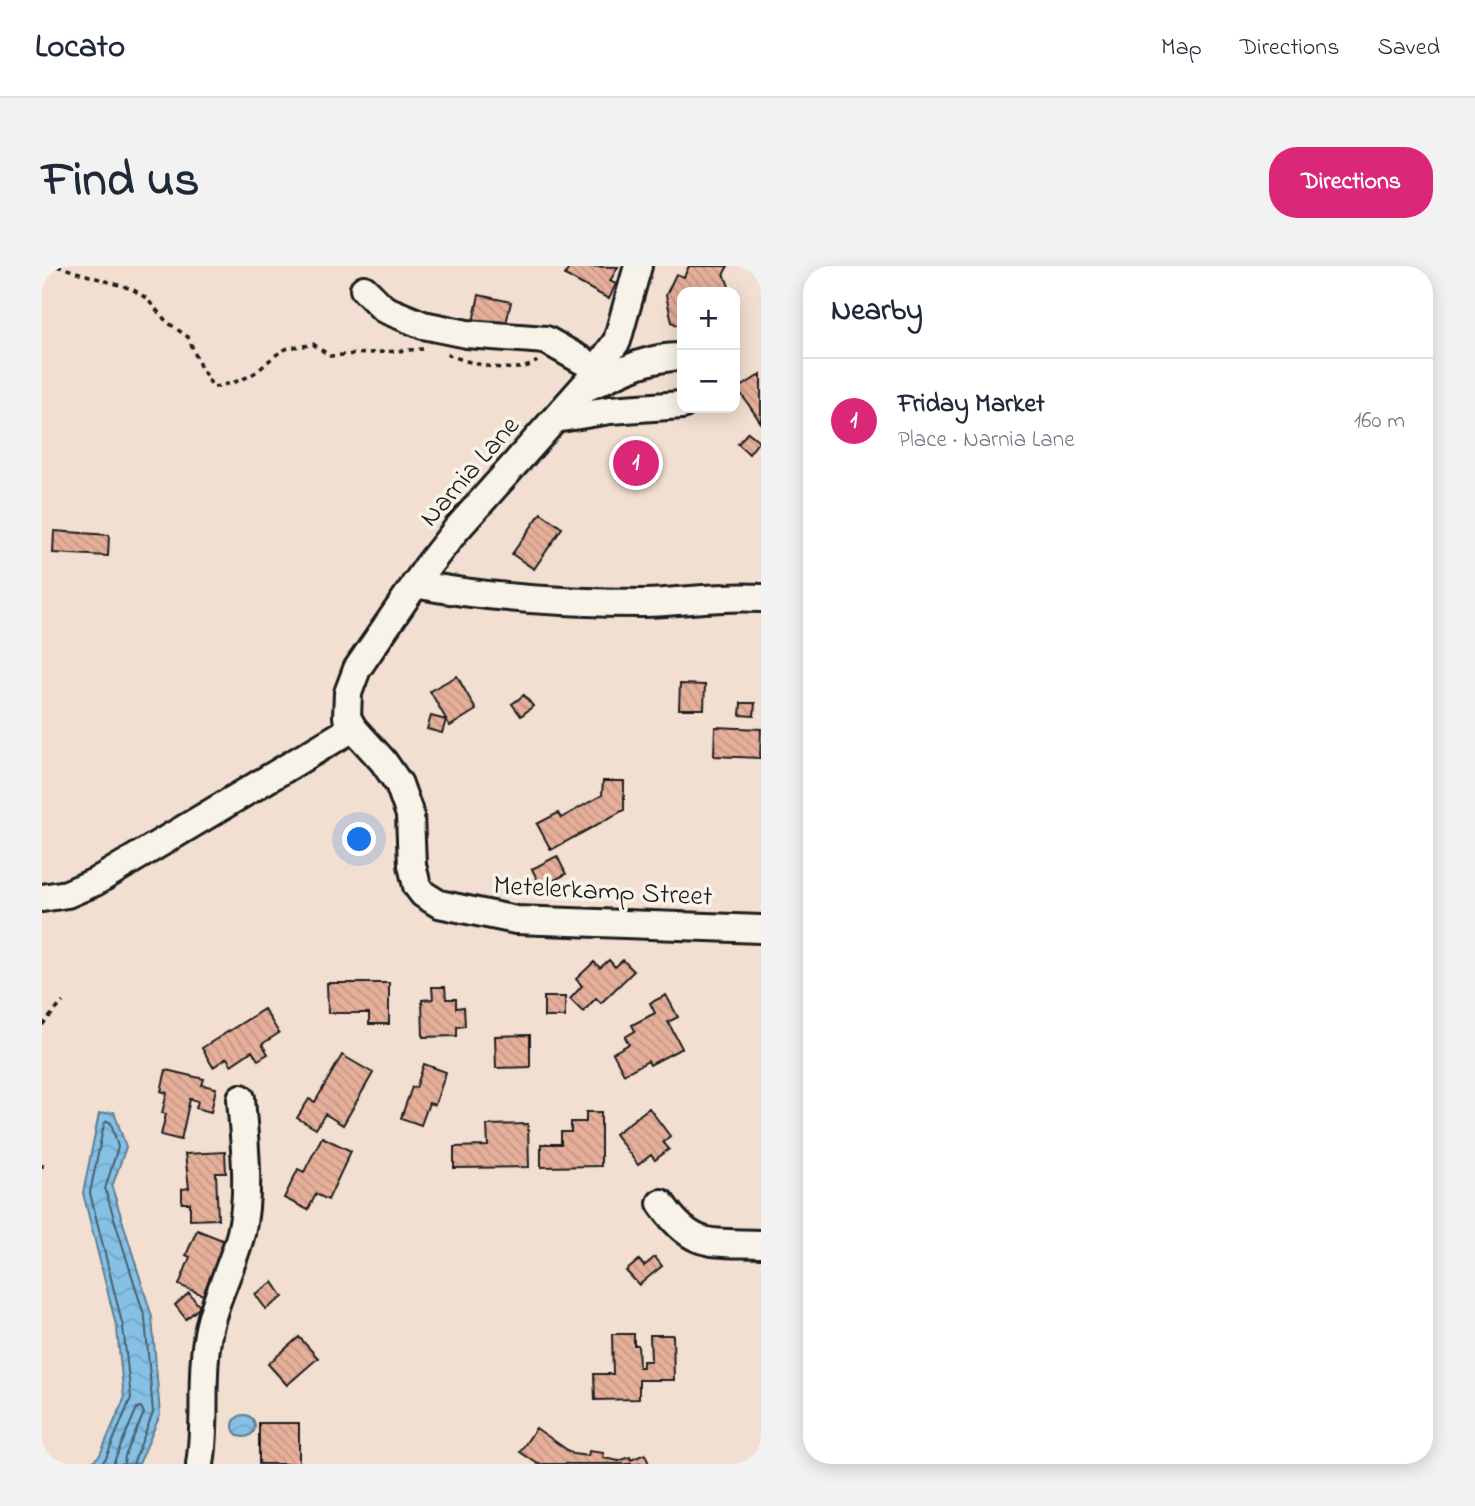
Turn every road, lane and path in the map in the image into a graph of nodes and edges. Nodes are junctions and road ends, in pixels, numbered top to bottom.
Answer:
1 (57, 266) edge
2 (638, 266) edge
3 (364, 289) dead end
4 (433, 348) dead end
5 (442, 352) dead end
6 (541, 356) dead end
7 (677, 357) edge
8 (590, 379) junction
9 (677, 405) edge
10 (555, 419) junction
11 (415, 584) junction
12 (761, 598) edge
13 (350, 723) junction
14 (42, 898) edge
15 (761, 929) edge
16 (64, 1002) dead end
17 (42, 1025) edge
18 (241, 1098) dead end
19 (661, 1203) dead end
20 (761, 1244) edge
21 (200, 1464) edge

1 - 4 path
2 - 8 street, Narnia Lane
3 - 8 street
5 - 6 path
7 - 8 street
8 - 10 street, Narnia Lane
9 - 10 street
10 - 11 street, Narnia Lane
11 - 12 street
11 - 13 street, Narnia Lane
13 - 14 street
13 - 15 street, Metelerkamp Street
16 - 17 path
18 - 21 street
19 - 20 street

